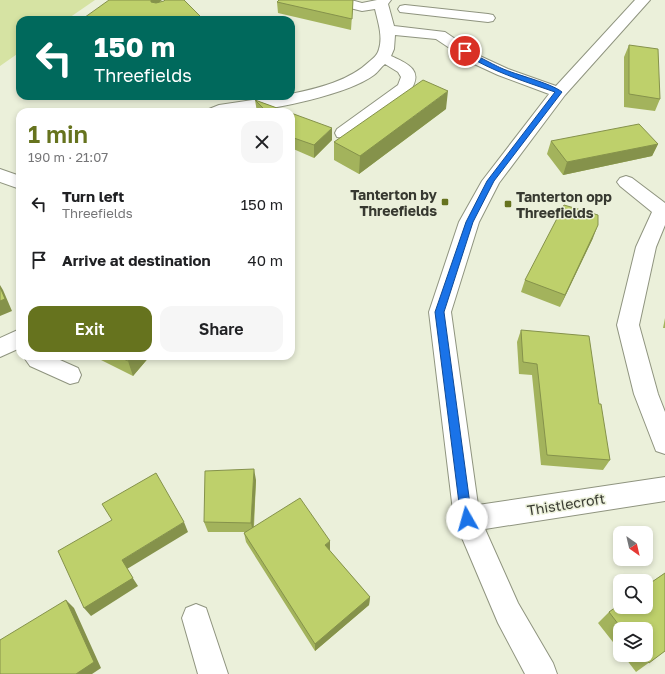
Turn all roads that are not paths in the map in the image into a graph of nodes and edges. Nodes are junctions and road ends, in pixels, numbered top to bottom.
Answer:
1 (336, 0) edge
2 (643, 0) edge
3 (382, 2) edge
4 (405, 9) dead end
5 (444, 13) junction
6 (488, 18) dead end
7 (388, 30) junction
8 (440, 35) junction
9 (382, 57) junction
10 (559, 92) junction
11 (295, 98) edge
12 (284, 100) edge
13 (235, 108) edge
14 (343, 133) dead end
15 (0, 175) edge
16 (16, 181) edge
17 (626, 182) dead end
18 (664, 210) edge
19 (38, 360) edge
20 (70, 375) dead end
21 (656, 395) edge
22 (665, 443) edge
23 (665, 489) edge
24 (467, 519) junction
25 (196, 618) dead end
26 (213, 674) edge
27 (542, 674) edge

1 - 3 street
2 - 10 street
3 - 7 street
4 - 5 street
5 - 6 street
5 - 8 street
7 - 8 street
7 - 9 street
8 - 10 street
9 - 11 street
9 - 14 street
10 - 24 street
12 - 13 street
15 - 16 street
17 - 18 street
18 - 21 street
19 - 20 street
21 - 22 street
23 - 24 street, Thistlecroft
24 - 27 street
25 - 26 street

